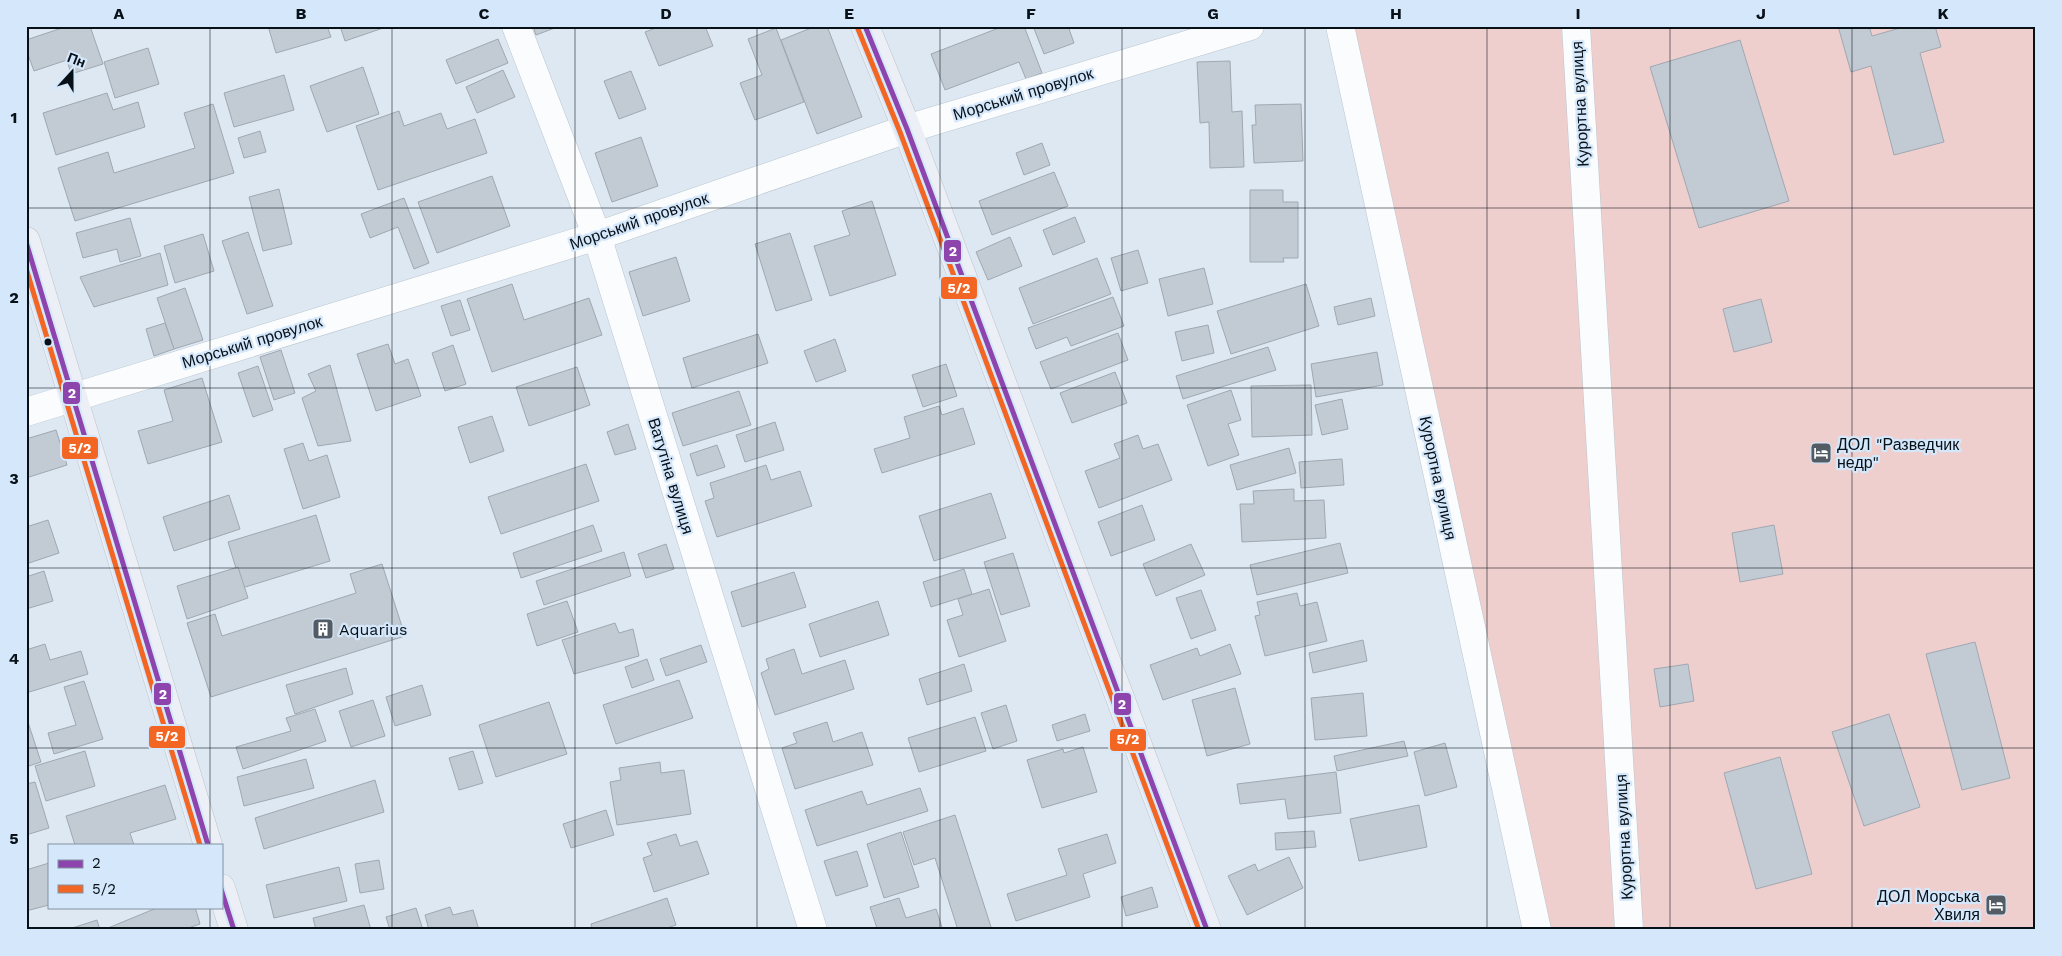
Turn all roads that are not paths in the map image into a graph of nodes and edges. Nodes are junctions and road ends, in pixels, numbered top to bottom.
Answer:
1 (516, 26) edge
2 (865, 26) edge
3 (1250, 26) edge
4 (1340, 26) edge
5 (1576, 26) edge
6 (907, 130) junction
7 (597, 236) junction
8 (26, 240) edge
9 (73, 398) junction
10 (26, 412) edge
11 (208, 844) edge
12 (222, 891) edge
13 (234, 930) edge
14 (813, 930) edge
15 (1207, 930) edge
16 (1537, 930) edge
17 (1629, 930) edge

1 - 7 street, Ватутіна вулиця
2 - 6 main road
3 - 6 street, Морський провулок
4 - 16 street, Курортна вулиця
5 - 17 street, Курортна вулиця
6 - 7 street, Морський провулок
6 - 15 main road
7 - 9 street, Морський провулок
7 - 14 street, Ватутіна вулиця
8 - 9 main road
9 - 10 street, Морський провулок
9 - 11 main road
12 - 13 main road

